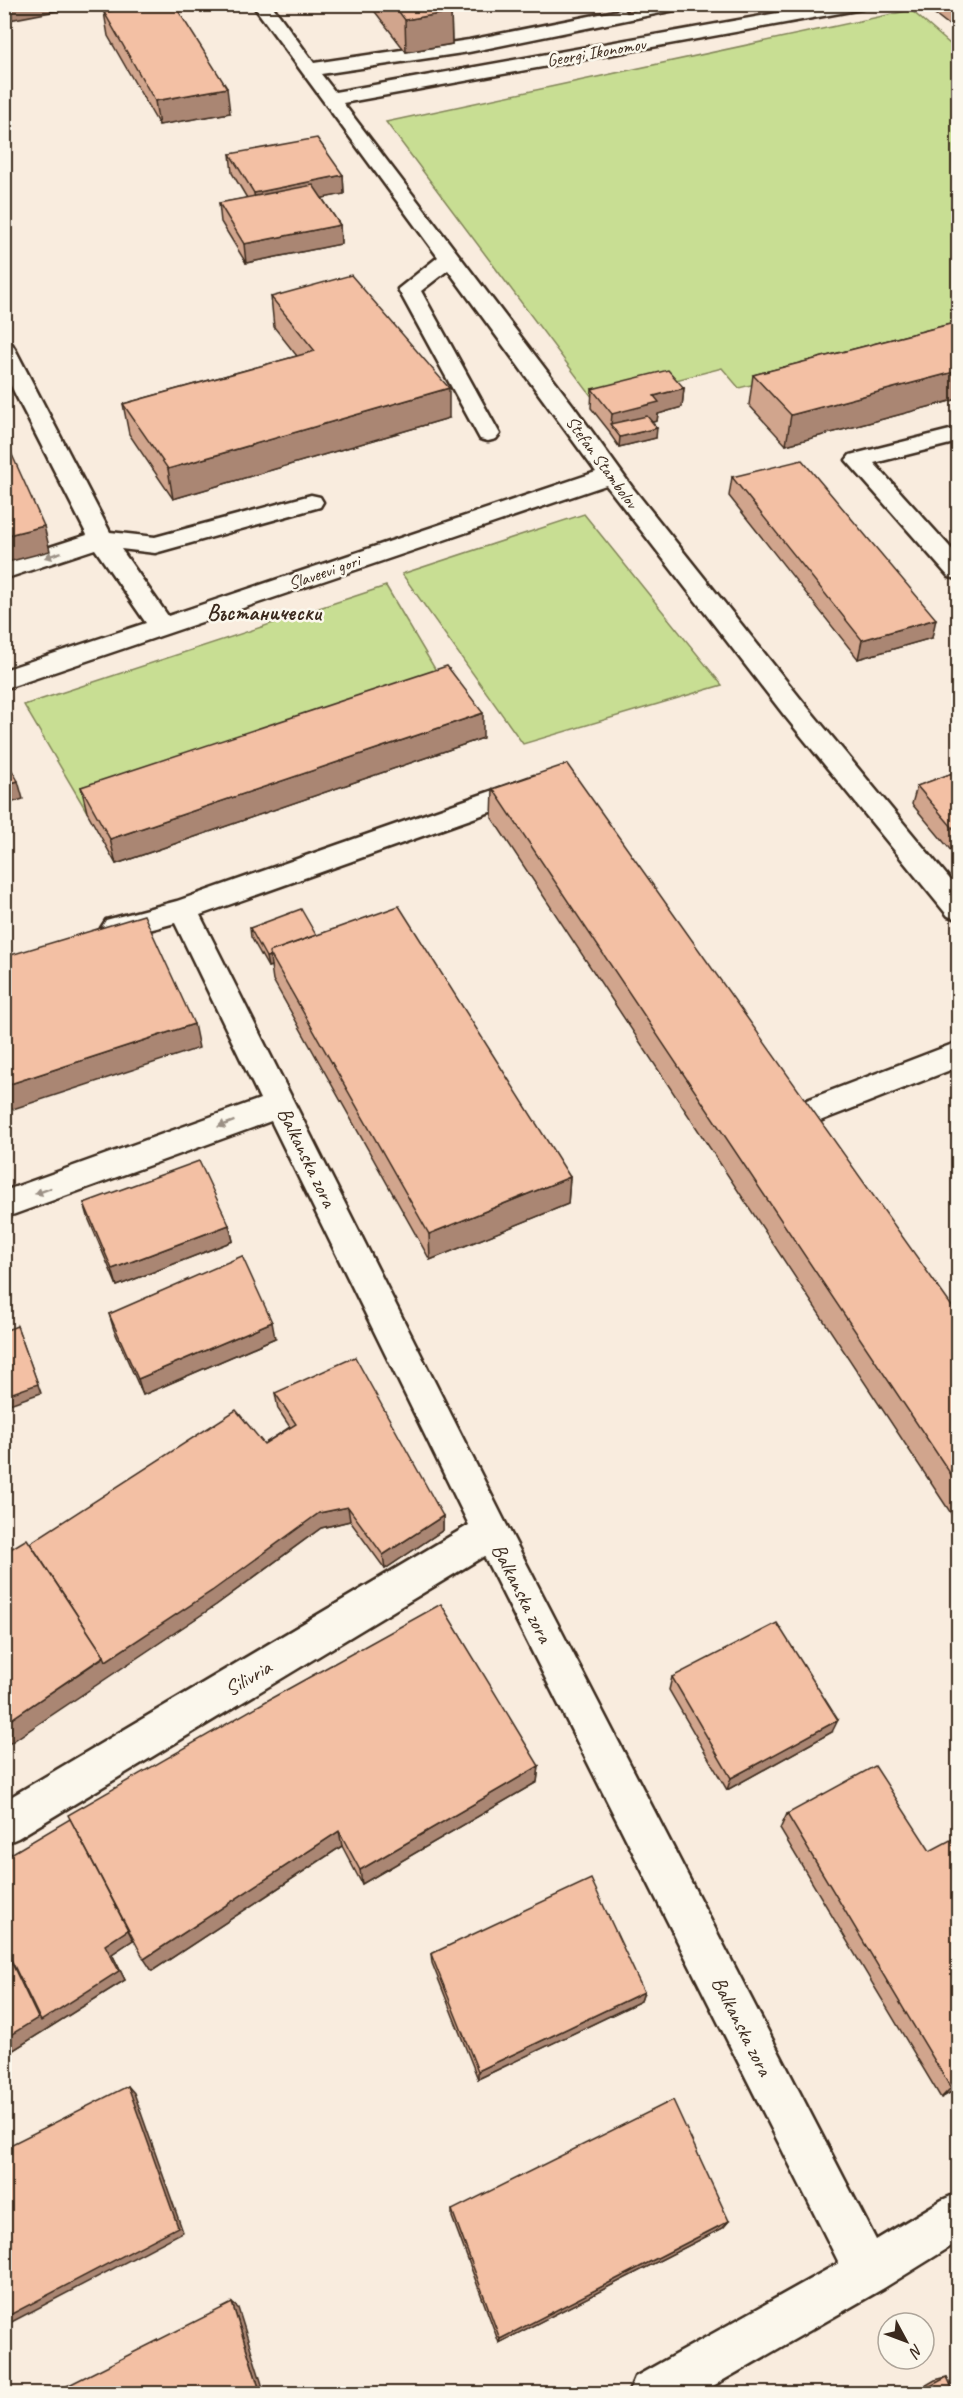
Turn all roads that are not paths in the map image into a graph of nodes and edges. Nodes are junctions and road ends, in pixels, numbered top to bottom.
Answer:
1 (261, 4) edge
2 (680, 4) edge
3 (862, 4) edge
4 (455, 30) dead end
5 (469, 46) junction
6 (308, 70) junction
7 (330, 99) junction
8 (450, 258) junction
9 (4, 349) edge
10 (488, 434) dead end
11 (958, 435) edge
12 (610, 475) junction
13 (311, 502) dead end
14 (101, 539) junction
15 (4, 571) edge
16 (958, 571) edge
17 (162, 626) junction
18 (4, 680) edge
19 (564, 776) edge
20 (958, 908) edge
21 (183, 910) junction
22 (116, 928) edge
23 (958, 1054) edge
24 (281, 1104) junction
25 (823, 1143) edge
26 (4, 1205) edge
27 (490, 1532) junction
28 (4, 1824) edge
29 (958, 2216) edge
30 (868, 2272) junction
31 (652, 2394) edge

1 - 6 street, Stefan Stambolov
2 - 5 street
3 - 7 street, Georgi Ikonomov
4 - 5 street
5 - 6 street
6 - 7 street, Stefan Stambolov
7 - 8 street, Stefan Stambolov
8 - 10 street
8 - 12 street, Stefan Stambolov
9 - 14 street
11 - 16 street
12 - 17 street, Slaveevi gori
12 - 20 street, Stefan Stambolov
13 - 14 street
14 -> 15 street
14 - 17 street
17 - 18 street, Slaveevi gori
19 - 21 street
21 - 22 street
21 - 24 street, Balkanska zora
23 - 25 street
24 -> 26 street
24 - 27 street, Balkanska zora
27 - 28 street, Silivria
27 - 30 street, Balkanska zora
29 - 30 street
30 - 31 street

